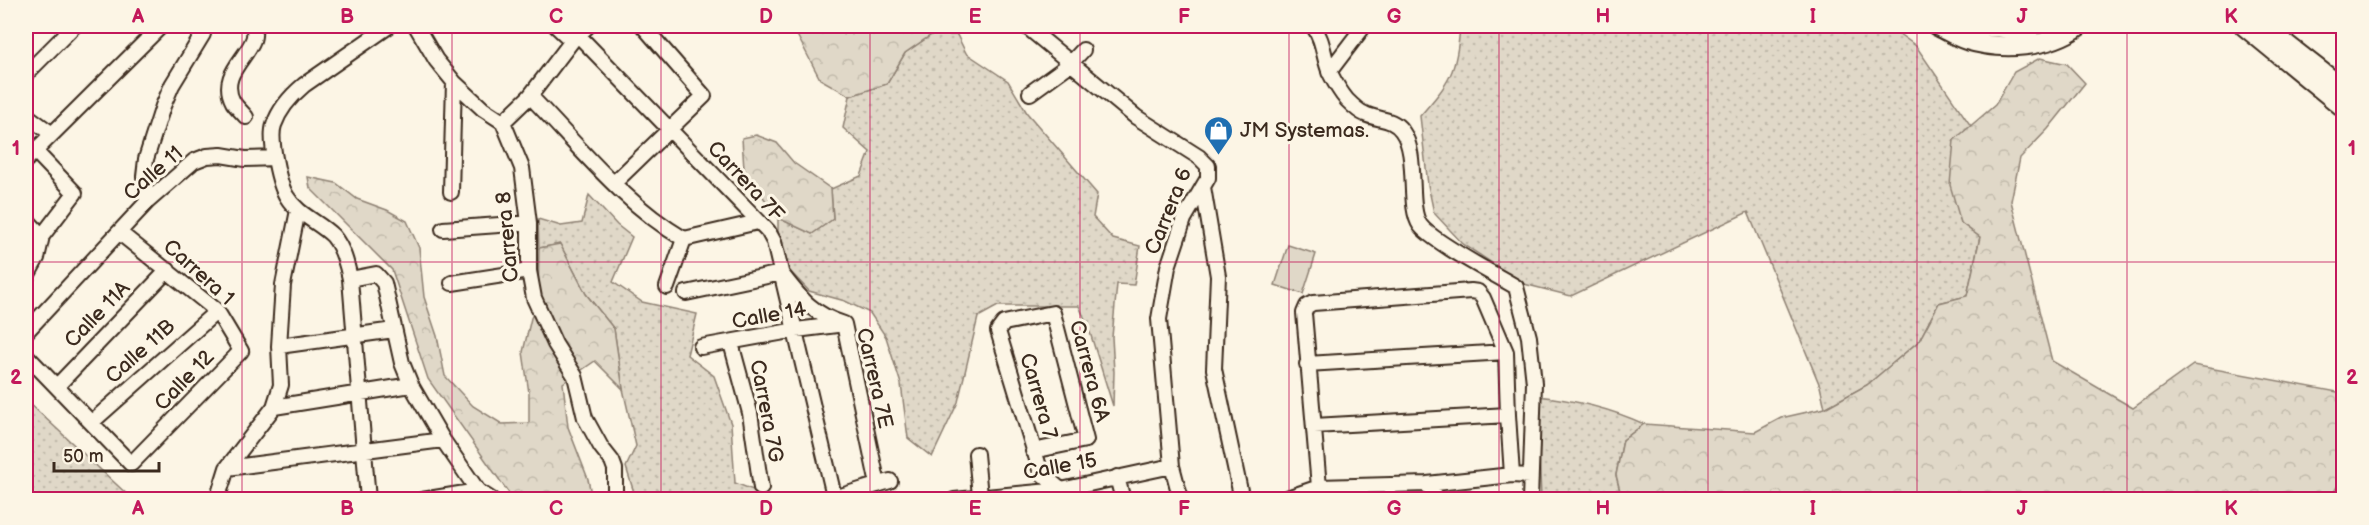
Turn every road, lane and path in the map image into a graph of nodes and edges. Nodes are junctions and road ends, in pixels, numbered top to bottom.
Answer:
1 (74, 26) edge
2 (161, 26) edge
3 (203, 26) edge
4 (254, 26) edge
5 (389, 26) edge
6 (416, 26) edge
7 (556, 26) edge
8 (588, 26) edge
9 (643, 26) edge
10 (1026, 26) edge
11 (1364, 26) edge
12 (1937, 26) edge
13 (1982, 26) edge
14 (2034, 26) edge
15 (2079, 26) edge
16 (2244, 26) edge
17 (2264, 26) edge
18 (1321, 28) edge
19 (575, 39) junction
20 (1083, 50) dead end
21 (1070, 64) junction
22 (1329, 72) junction
23 (26, 74) edge
24 (454, 82) junction
25 (2343, 89) edge
26 (1030, 93) dead end
27 (530, 96) junction
28 (2343, 108) edge
29 (26, 115) edge
30 (246, 117) dead end
31 (503, 122) junction
32 (668, 129) junction
33 (52, 134) junction
34 (31, 155) edge
35 (275, 158) junction
36 (614, 183) junction
37 (1203, 188) junction
38 (452, 192) dead end
39 (147, 202) junction
40 (298, 210) junction
41 (26, 219) edge
42 (759, 222) junction
43 (529, 223) junction
44 (443, 229) dead end
45 (120, 233) junction
46 (42, 236) junction
47 (684, 239) junction
48 (168, 270) junction
49 (529, 271) junction
50 (781, 273) junction
51 (26, 278) edge
52 (350, 279) junction
53 (452, 283) dead end
54 (668, 287) dead end
55 (686, 293) dead end
56 (217, 310) junction
57 (1053, 313) joint
58 (844, 324) junction
59 (394, 330) junction
60 (796, 330) junction
61 (26, 332) edge
62 (354, 336) junction
63 (731, 343) junction
64 (279, 346) junction
65 (700, 347) dead end
66 (241, 351) joint
67 (1506, 352) junction
68 (26, 355) edge
69 (1307, 364) junction
70 (411, 385) junction
71 (57, 386) junction
72 (358, 395) junction
73 (274, 407) junction
74 (1508, 415) junction
75 (92, 422) junction
76 (1314, 426) junction
77 (443, 440) junction
78 (363, 450) junction
79 (1033, 451) junction
80 (976, 454) dead end
81 (1172, 466) junction
82 (227, 468) junction
83 (1512, 475) junction
84 (1117, 477) junction
85 (1529, 477) junction
86 (1427, 484) junction
87 (1319, 487) junction
88 (761, 488) dead end
89 (478, 491) junction
90 (1062, 495) edge
91 (980, 496) junction
92 (1011, 497) edge
93 (834, 499) edge
94 (217, 500) edge
95 (368, 500) edge
96 (422, 500) edge
97 (492, 500) edge
98 (615, 500) edge
99 (954, 500) edge
100 (1124, 500) edge
101 (1181, 500) edge
102 (1242, 500) edge
103 (1281, 500) edge
104 (1330, 500) edge
105 (1439, 500) edge
106 (1530, 500) edge

1 - 23 street
2 - 33 street
3 - 39 street
4 - 30 street
5 - 35 street
6 - 24 street
7 - 19 street, Carrera 7F
8 - 19 street
9 - 32 street
10 - 21 street, Carrera 6
11 - 22 street
12 - 15 main road
13 - 14 main road
16 - 28 main road
17 - 25 main road
18 - 22 street
19 - 27 street
19 - 32 street, Carrera 7F
20 - 21 street
21 - 26 street
21 - 37 street, Carrera 6
22 - 85 street
24 - 31 street
24 - 38 street
27 - 31 street
27 - 36 street
29 - 33 street
31 - 43 street, Carrera 8
32 - 36 street
32 - 42 street, Carrera 7F
33 - 34 street
34 - 46 street
35 - 39 street, Calle 11
35 - 40 street
36 - 47 street
37 - 81 street, Carrera 6
37 - 102 street
39 - 45 street, Calle 11
40 - 52 street
40 - 64 street
41 - 46 street
42 - 47 street
42 - 50 street, Carrera 7F
43 - 44 street
43 - 49 street, Carrera 8
45 - 48 street, Carrera 1
45 - 61 street, Calle 11
46 - 51 street
47 - 54 street
48 - 56 street, Carrera 1
48 - 71 street, Calle 11A
49 - 53 street
49 - 98 street, Carrera 8
50 - 55 street
50 - 58 street, Carrera 7E
50 - 60 street, Carrera 7F
52 - 59 street
52 - 62 street
56 - 66 street, Carrera 1
56 - 75 street, Calle 11B
57 - 79 street, Carrera 7
57 - 79 street, Carrera 6A
58 - 60 street, Calle 14
58 - 93 street, Carrera 7E
59 - 62 street
59 - 70 street
60 - 63 street, Calle 14
60 - 93 street, Carrera 7F
62 - 64 street
62 - 72 street
63 - 65 street, Calle 14
63 - 88 street, Carrera 7G
64 - 73 street
66 - 75 street, Calle 12
67 - 69 street
67 - 69 street
67 - 74 street
68 - 71 street
69 - 76 street
70 - 72 street
70 - 77 street
71 - 75 street
72 - 73 street
72 - 78 street
73 - 82 street
74 - 76 street
74 - 83 street
76 - 87 street
77 - 78 street
77 - 89 street
78 - 82 street
78 - 95 street
79 - 90 street, Carrera 7
80 - 91 street
81 - 84 street, Calle 15
81 - 101 street, Carrera 6
82 - 94 street
83 - 85 street
83 - 86 street
84 - 90 street, Calle 15
84 - 100 street
85 - 106 street
86 - 87 street
86 - 105 street
87 - 103 street
87 - 104 street
89 - 96 street
89 - 97 street
90 - 92 street, Calle 15
91 - 92 street, Calle 15
91 - 99 street, Calle 15

